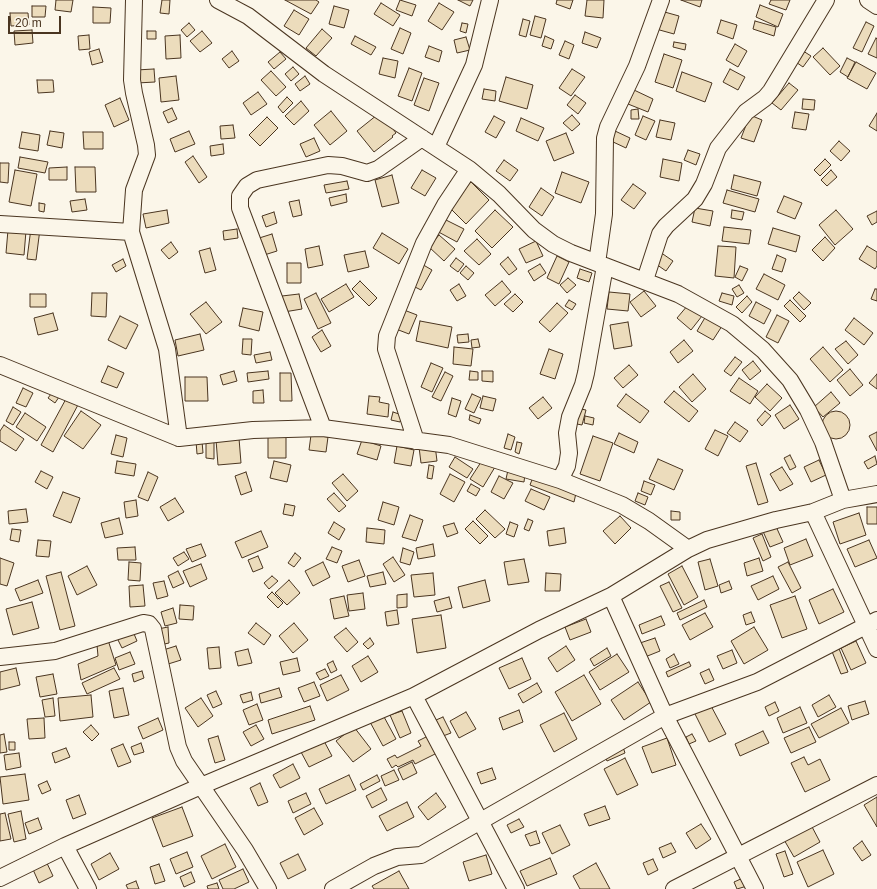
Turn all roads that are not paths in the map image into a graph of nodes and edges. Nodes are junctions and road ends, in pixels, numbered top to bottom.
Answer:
1 (134, 0) edge
2 (218, 0) edge
3 (490, 0) edge
4 (661, 0) edge
5 (826, 0) edge
6 (868, 0) edge
7 (877, 6) edge
8 (422, 138) junction
9 (436, 147) junction
10 (469, 169) junction
11 (0, 224) edge
12 (132, 232) junction
13 (601, 265) junction
14 (645, 280) junction
15 (0, 365) edge
16 (323, 428) junction
17 (179, 438) junction
18 (416, 441) junction
19 (560, 480) junction
20 (877, 494) edge
21 (843, 500) junction
22 (813, 512) junction
23 (688, 549) junction
24 (611, 596) junction
25 (871, 623) edge
26 (877, 649) edge
27 (0, 657) edge
28 (414, 696) junction
29 (665, 716) junction
30 (877, 785) edge
31 (201, 786) junction
32 (480, 823) junction
33 (65, 846) junction
34 (738, 856) junction
35 (0, 878) edge
36 (88, 889) edge
37 (268, 889) edge
38 (333, 889) edge
39 (516, 889) edge
40 (674, 889) edge
41 (755, 889) edge

1 - 12 street
2 - 8 street
3 - 9 street
4 - 13 street
5 - 14 street
6 - 7 street
8 - 9 street
8 - 16 street
9 - 10 street
10 - 13 street
10 - 18 street
11 - 12 street
12 - 17 street
13 - 14 street
13 - 19 street
14 - 21 street
15 - 17 street
16 - 17 street
16 - 18 street
18 - 19 street
19 - 23 street
20 - 21 street
21 - 22 street
22 - 23 street
22 - 25 street
23 - 24 street
24 - 28 street
24 - 29 street
25 - 26 street
25 - 29 street
27 - 31 street
28 - 31 street
28 - 32 street
29 - 32 street
29 - 34 street
30 - 34 street
31 - 33 street
31 - 37 street
32 - 38 street
32 - 39 street
33 - 35 street
33 - 36 street
34 - 40 street
34 - 41 street

